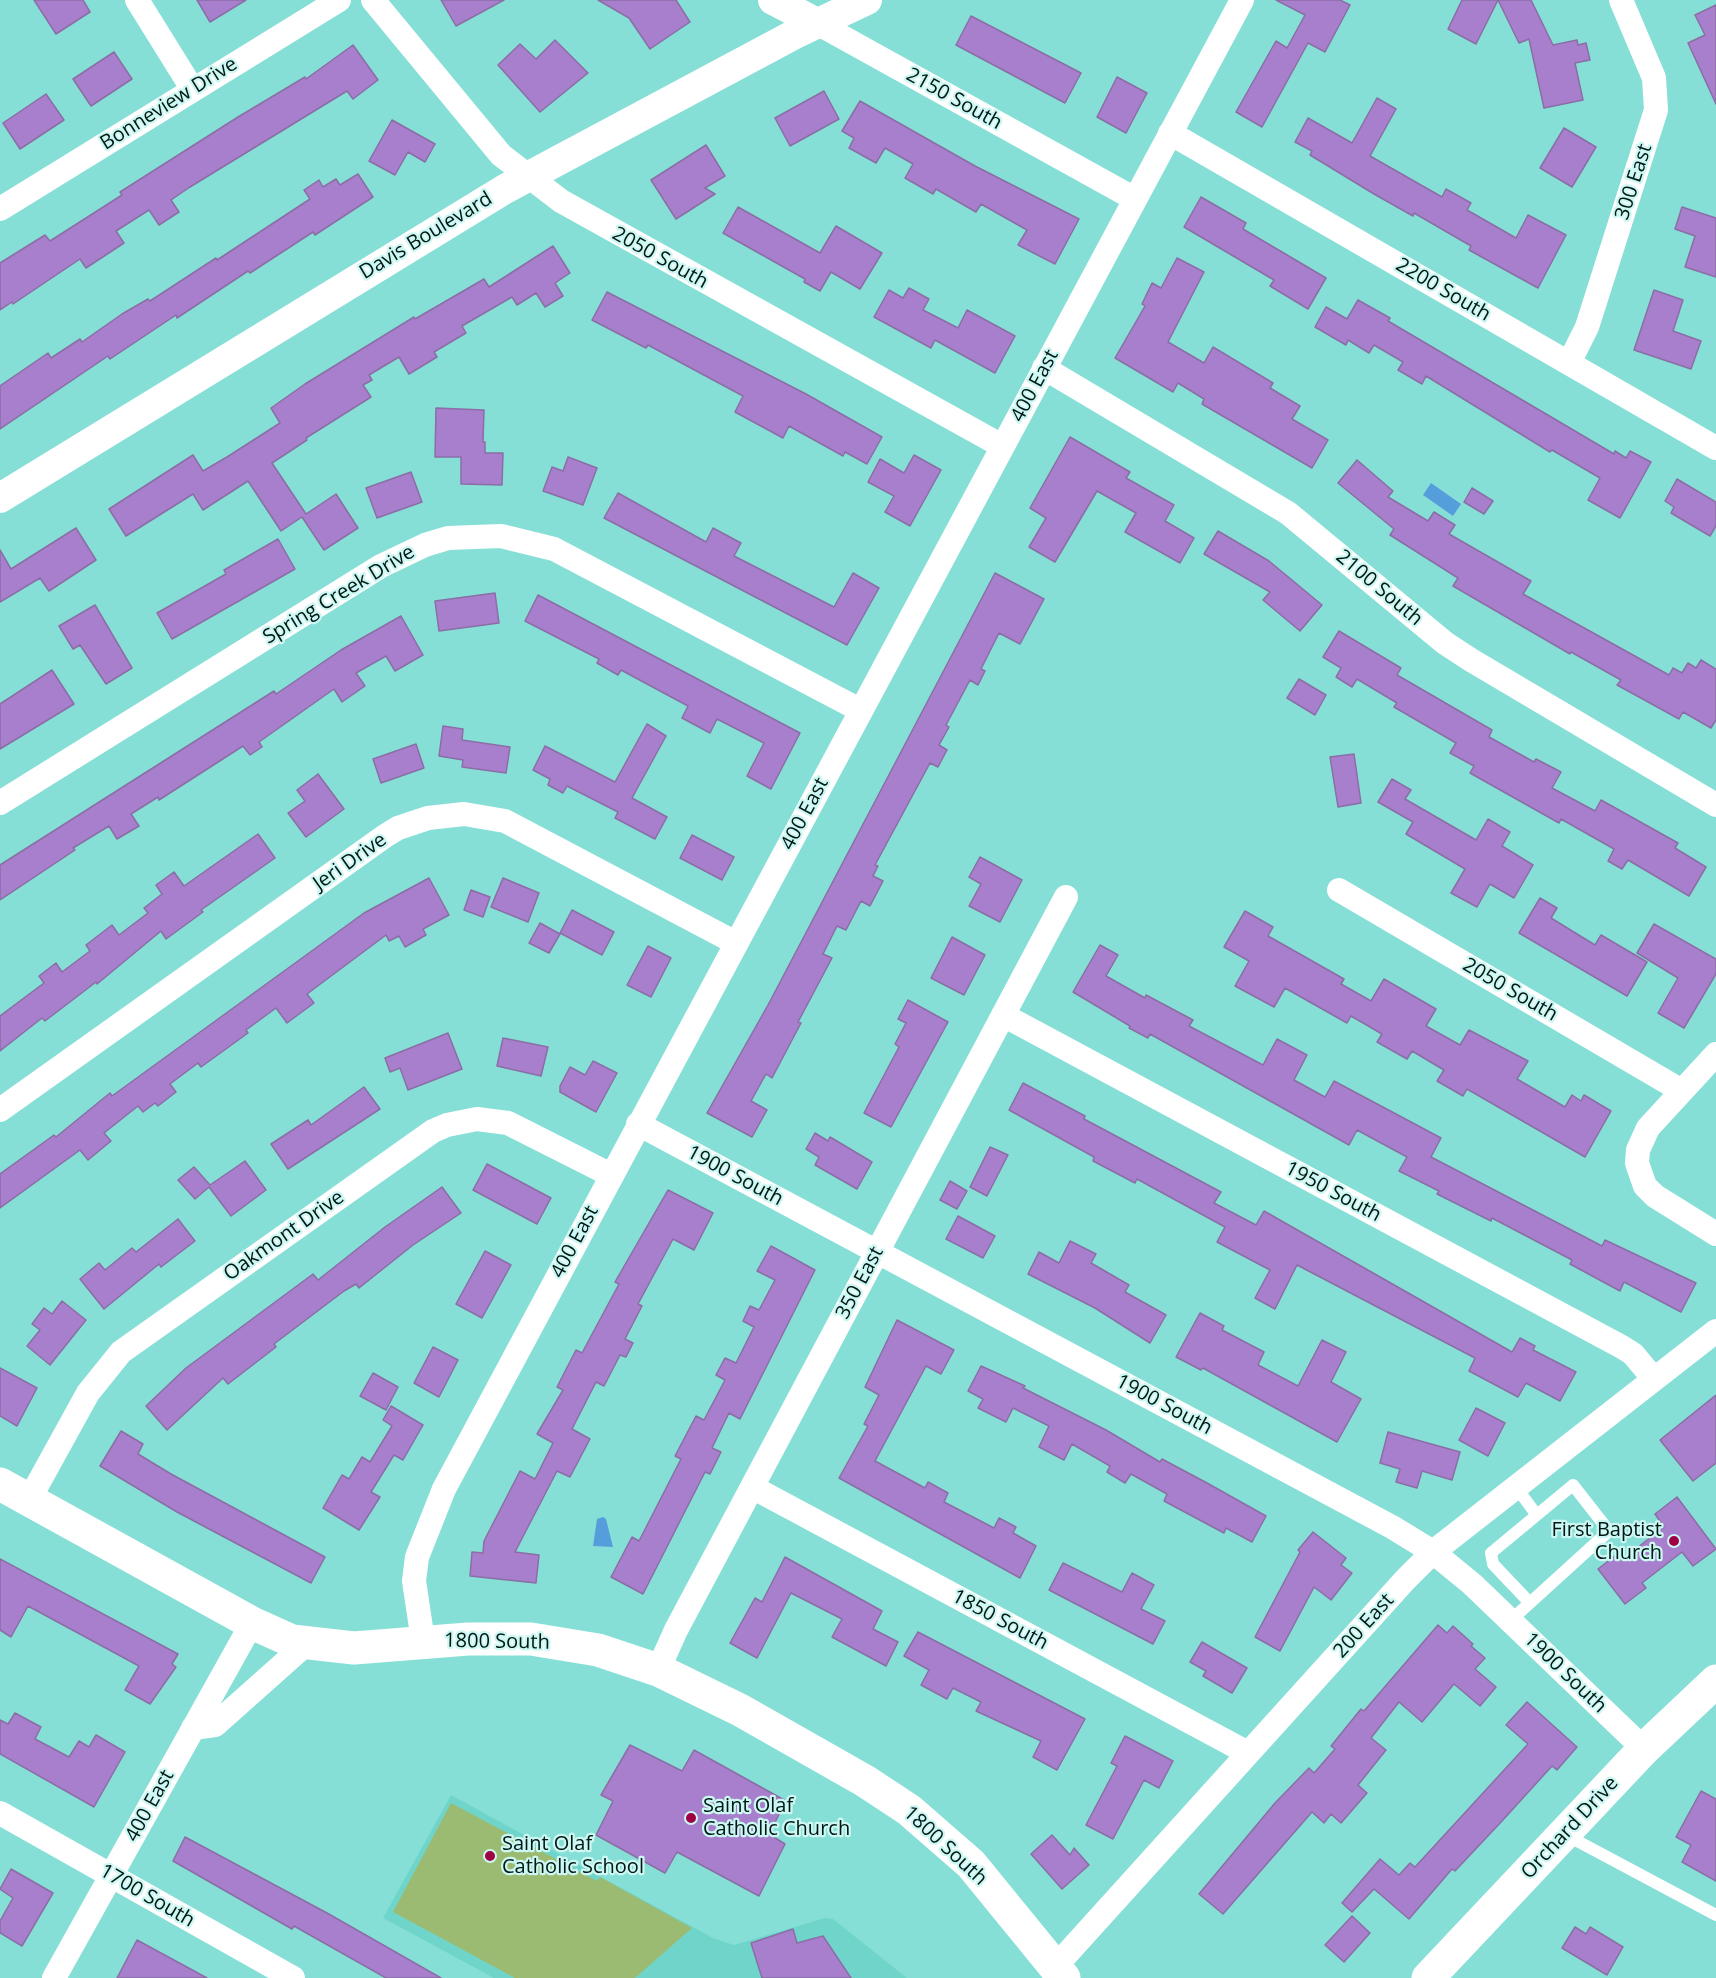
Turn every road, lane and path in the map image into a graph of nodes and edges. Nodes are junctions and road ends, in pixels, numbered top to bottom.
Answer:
1 (137, 0) edge
2 (339, 0) edge
3 (374, 0) edge
4 (773, 0) edge
5 (867, 0) edge
6 (1242, 0) edge
7 (1621, 0) edge
8 (817, 23) junction
9 (193, 90) junction
10 (1170, 133) junction
11 (528, 177) junction
12 (1134, 199) junction
13 (0, 209) edge
14 (1569, 363) junction
15 (1044, 368) junction
16 (1002, 446) junction
17 (1716, 448) edge
18 (0, 498) edge
19 (861, 710) junction
20 (0, 803) edge
21 (1716, 805) edge
22 (1339, 890) dead end
23 (1066, 897) dead end
24 (736, 943) junction
25 (1003, 1015) junction
26 (1716, 1054) edge
27 (1682, 1091) junction
28 (0, 1110) edge
29 (638, 1124) junction
30 (611, 1175) junction
31 (1716, 1234) edge
32 (877, 1251) junction
33 (1716, 1332) edge
34 (1654, 1378) junction
35 (0, 1484) edge
36 (752, 1487) junction
37 (1515, 1487) junction
38 (29, 1500) junction
39 (1536, 1514) junction
40 (1433, 1552) junction
41 (1530, 1603) junction
42 (1510, 1621) junction
43 (252, 1623) junction
44 (423, 1641) junction
45 (306, 1644) junction
46 (658, 1670) junction
47 (1716, 1682) edge
48 (193, 1728) junction
49 (1644, 1749) junction
50 (1248, 1753) junction
51 (0, 1813) edge
52 (1564, 1834) junction
53 (110, 1875) junction
54 (1716, 1915) edge
55 (1059, 1973) edge
56 (54, 1978) edge
57 (293, 1978) edge
58 (1428, 1978) edge

1 - 9 street
2 - 9 street, Bonneview Drive
3 - 11 street, 2050 South
4 - 8 street, 2150 South
5 - 8 street, Davis Boulevard
6 - 10 street, 400 East
7 - 14 street, 300 East
8 - 11 street, Davis Boulevard
8 - 12 street, 2150 South
9 - 13 street, Bonneview Drive
10 - 12 street, 400 East
10 - 14 street, 2200 South
11 - 16 street, 2050 South
11 - 18 street, Davis Boulevard
12 - 15 street, 400 East
14 - 17 street, 2200 South
15 - 16 street, 400 East
15 - 21 street, 2100 South
16 - 19 street, 400 East
19 - 20 street, Spring Creek Drive
19 - 24 street, 400 East
22 - 27 street, 2050 South
23 - 25 street, 350 East
24 - 28 street, Jeri Drive
24 - 29 street, 400 East
25 - 32 street, 350 East
25 - 34 street, 1950 South
26 - 27 street
27 - 31 street
29 - 30 street, 400 East
29 - 32 street, 1900 South
30 - 38 street, Oakmont Drive
30 - 44 street, 400 East
32 - 36 street, 350 East
32 - 40 street, 1900 South
33 - 34 street, 200 East
34 - 37 street, 200 East
35 - 38 main road, 1800 South
36 - 46 street, 350 East
36 - 50 street, 1850 South
37 - 39 lane
37 - 40 street, 200 East
38 - 43 main road, 1800 South
39 - 41 lane
39 - 41 lane
40 - 42 street, 1900 South
40 - 50 street, 200 East
41 - 42 lane
42 - 49 street, 1900 South
43 - 45 main road, 1800 South
43 - 48 street, 400 East
44 - 45 main road, 1800 South
44 - 46 main road, 1800 South
45 - 48 street
46 - 55 main road, 1800 South
47 - 49 main road, Orchard Drive
48 - 53 street, 400 East
49 - 52 main road, Orchard Drive
50 - 55 street, 200 East
51 - 53 street, 1700 South
52 - 54 lane
52 - 58 main road, Orchard Drive
53 - 56 street, 400 East
53 - 57 street, 1700 South

